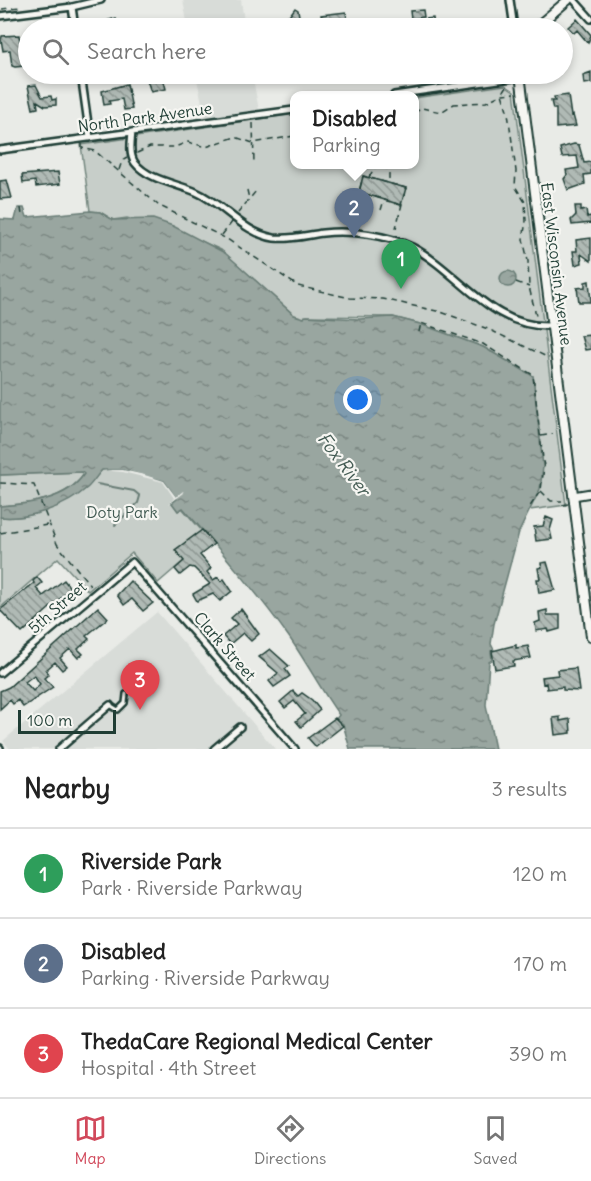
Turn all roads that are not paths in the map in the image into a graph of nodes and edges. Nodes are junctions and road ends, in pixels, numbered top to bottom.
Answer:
1 (101, 0) edge
2 (510, 0) edge
3 (568, 0) edge
4 (574, 0) edge
5 (72, 7) junction
6 (0, 16) edge
7 (74, 18) edge
8 (513, 18) edge
9 (547, 18) edge
10 (591, 19) edge
11 (82, 84) edge
12 (473, 84) edge
13 (521, 84) edge
14 (419, 92) edge
15 (290, 111) edge
16 (132, 132) junction
17 (90, 138) junction
18 (0, 150) edge
19 (552, 326) junction
20 (591, 493) edge
21 (573, 496) junction
22 (132, 562) joint
23 (591, 637) edge
24 (0, 673) edge
25 (126, 694) dead end
26 (110, 705) joint
27 (240, 727) dead end
28 (59, 749) edge
29 (214, 749) edge
30 (295, 749) edge

1 - 5 street
2 - 8 street
3 - 9 main road
4 - 10 street
5 - 6 street
5 - 7 street
11 - 17 street
12 - 14 street
13 - 19 main road, East Wisconsin Avenue
15 - 16 street, North Park Avenue
16 - 17 street, North Park Avenue
16 - 19 street
17 - 18 street, North Park Avenue
19 - 21 main road, East Wisconsin Avenue
20 - 21 street
21 - 23 main road, East Wisconsin Avenue
22 - 24 street, 5th Street
22 - 30 street, Clark Street
25 - 26 lane
26 - 28 street
27 - 29 street

